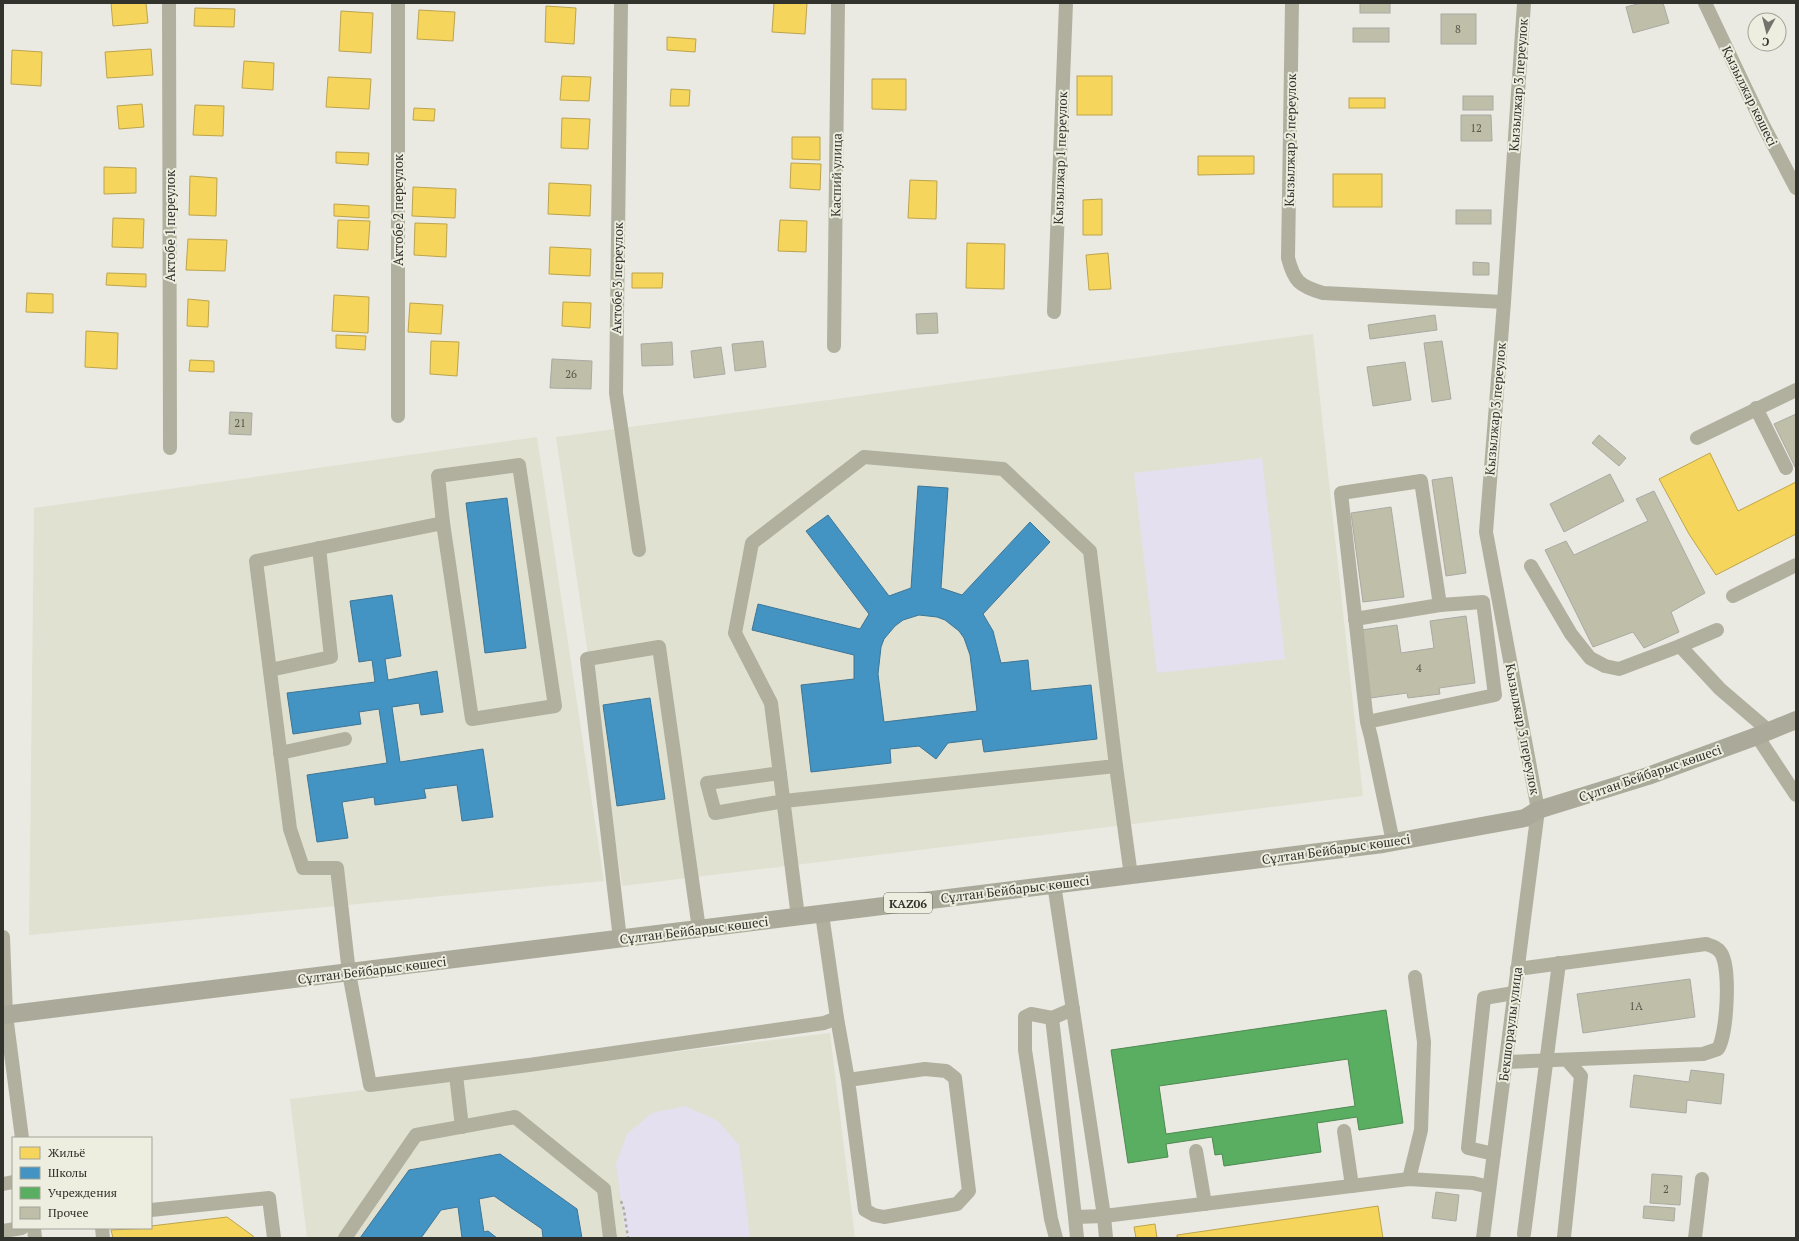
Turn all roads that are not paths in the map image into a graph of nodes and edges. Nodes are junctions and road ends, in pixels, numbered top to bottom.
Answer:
1 (169, 3) edge
2 (398, 3) edge
3 (621, 3) edge
4 (838, 3) edge
5 (1066, 3) edge
6 (1292, 3) edge
7 (1524, 3) edge
8 (1705, 3) edge
9 (1796, 188) edge
10 (1504, 302) junction
11 (1054, 312) dead end
12 (834, 346) dead end
13 (1796, 390) edge
14 (1756, 408) junction
15 (398, 416) dead end
16 (1697, 438) dead end
17 (170, 448) dead end
18 (1786, 468) dead end
19 (443, 522) junction
20 (319, 548) junction
21 (639, 550) dead end
22 (1796, 565) edge
23 (1531, 566) dead end
24 (1733, 596) dead end
25 (1440, 605) junction
26 (1355, 619) junction
27 (1717, 630) dead end
28 (1680, 646) junction
29 (270, 670) junction
30 (1796, 720) edge
31 (1366, 722) junction
32 (1763, 734) junction
33 (345, 739) dead end
34 (280, 753) junction
35 (1116, 766) junction
36 (780, 774) junction
37 (1796, 795) edge
38 (784, 801) junction
39 (1538, 810) junction
40 (1393, 842) junction
41 (1131, 876) junction
42 (1054, 884) junction
43 (822, 914) junction
44 (798, 917) junction
45 (699, 929) junction
46 (3, 937) edge
47 (620, 939) junction
48 (1559, 964) junction
49 (1517, 969) junction
50 (349, 972) junction
51 (1415, 976) dead end
52 (1514, 993) junction
53 (1073, 1009) junction
54 (5, 1015) edge
55 (837, 1018) junction
56 (1052, 1018) junction
57 (1547, 1060) junction
58 (1568, 1060) junction
59 (1506, 1062) junction
60 (456, 1074) junction
61 (848, 1080) junction
62 (462, 1127) junction
63 (1344, 1131) dead end
64 (22, 1137) edge
65 (1196, 1151) dead end
66 (1494, 1154) junction
67 (1409, 1179) junction
68 (1702, 1179) dead end
69 (1352, 1186) junction
70 (1489, 1187) junction
71 (1205, 1204) junction
72 (152, 1210) edge
73 (1104, 1216) junction
74 (1075, 1217) junction
75 (1524, 1234) dead end
76 (1564, 1237) edge
77 (274, 1238) edge
78 (345, 1238) edge
79 (610, 1238) edge
80 (1056, 1238) edge
81 (1077, 1238) edge
82 (1106, 1238) edge
83 (1483, 1238) edge
84 (1695, 1238) edge

1 - 17 street, Актобе 1 переулок
2 - 15 street, Актобе 2 переулок
3 - 21 street, Актобе 3 переулок
4 - 12 street, Каспий улица
5 - 11 street, Кызылжар 1 переулок
6 - 10 street, Кызылжар 2 переулок
7 - 10 street, Кызылжар 3 переулок
8 - 9 street, Қызылжар көшесі
10 - 39 street, Кызылжар 3 переулок
13 - 14 street
14 - 16 street
14 - 18 street
19 - 19 street
19 - 20 street
20 - 29 street
20 - 29 street
22 - 24 street
23 - 28 street
25 - 26 street
25 - 26 street
25 - 31 street
26 - 31 street
27 - 28 street
28 - 32 street
29 - 34 street
30 - 32 main road, Сұлтан Бейбарыс көшесі / KAZ06
31 - 40 street
32 - 37 street
32 - 39 main road, Сұлтан Бейбарыс көшесі / KAZ06
33 - 34 street
34 - 50 street
35 - 36 street
35 - 38 street
35 - 41 street
36 - 38 street
36 - 38 street
38 - 44 street
39 - 40 main road, Сұлтан Бейбарыс көшесі / KAZ06
39 - 49 street, Бекшораулы улица
40 - 41 main road, Сұлтан Бейбарыс көшесі / KAZ06
41 - 42 main road, Сұлтан Бейбарыс көшесі / KAZ06
42 - 43 main road, Сұлтан Бейбарыс көшесі / KAZ06
42 - 53 street
43 - 44 main road, Сұлтан Бейбарыс көшесі / KAZ06
43 - 55 street
44 - 45 main road, Сұлтан Бейбарыс көшесі / KAZ06
45 - 47 main road, Сұлтан Бейбарыс көшесі / KAZ06
45 - 47 street
46 - 54 street
47 - 50 main road, Сұлтан Бейбарыс көшесі / KAZ06
48 - 49 street
48 - 57 street
48 - 58 street
49 - 52 street, Бекшораулы улица
50 - 54 main road, Сұлтан Бейбарыс көшесі / KAZ06
50 - 60 street
51 - 67 street
52 - 59 street, Бекшораулы улица
52 - 66 street
53 - 56 street
53 - 73 street
54 - 64 street
55 - 60 street
55 - 61 street
56 - 74 street
56 - 80 street
57 - 58 street
57 - 59 street
57 - 75 street
58 - 76 street
59 - 66 street, Бекшораулы улица
60 - 62 street
61 - 61 street
62 - 78 street
62 - 79 street
63 - 69 street
65 - 71 street
66 - 70 street, Бекшораулы улица
67 - 69 street
67 - 70 street
68 - 84 street
69 - 71 street
70 - 83 street, Бекшораулы улица
71 - 73 street
72 - 77 street
73 - 74 street
73 - 82 street
74 - 81 street

